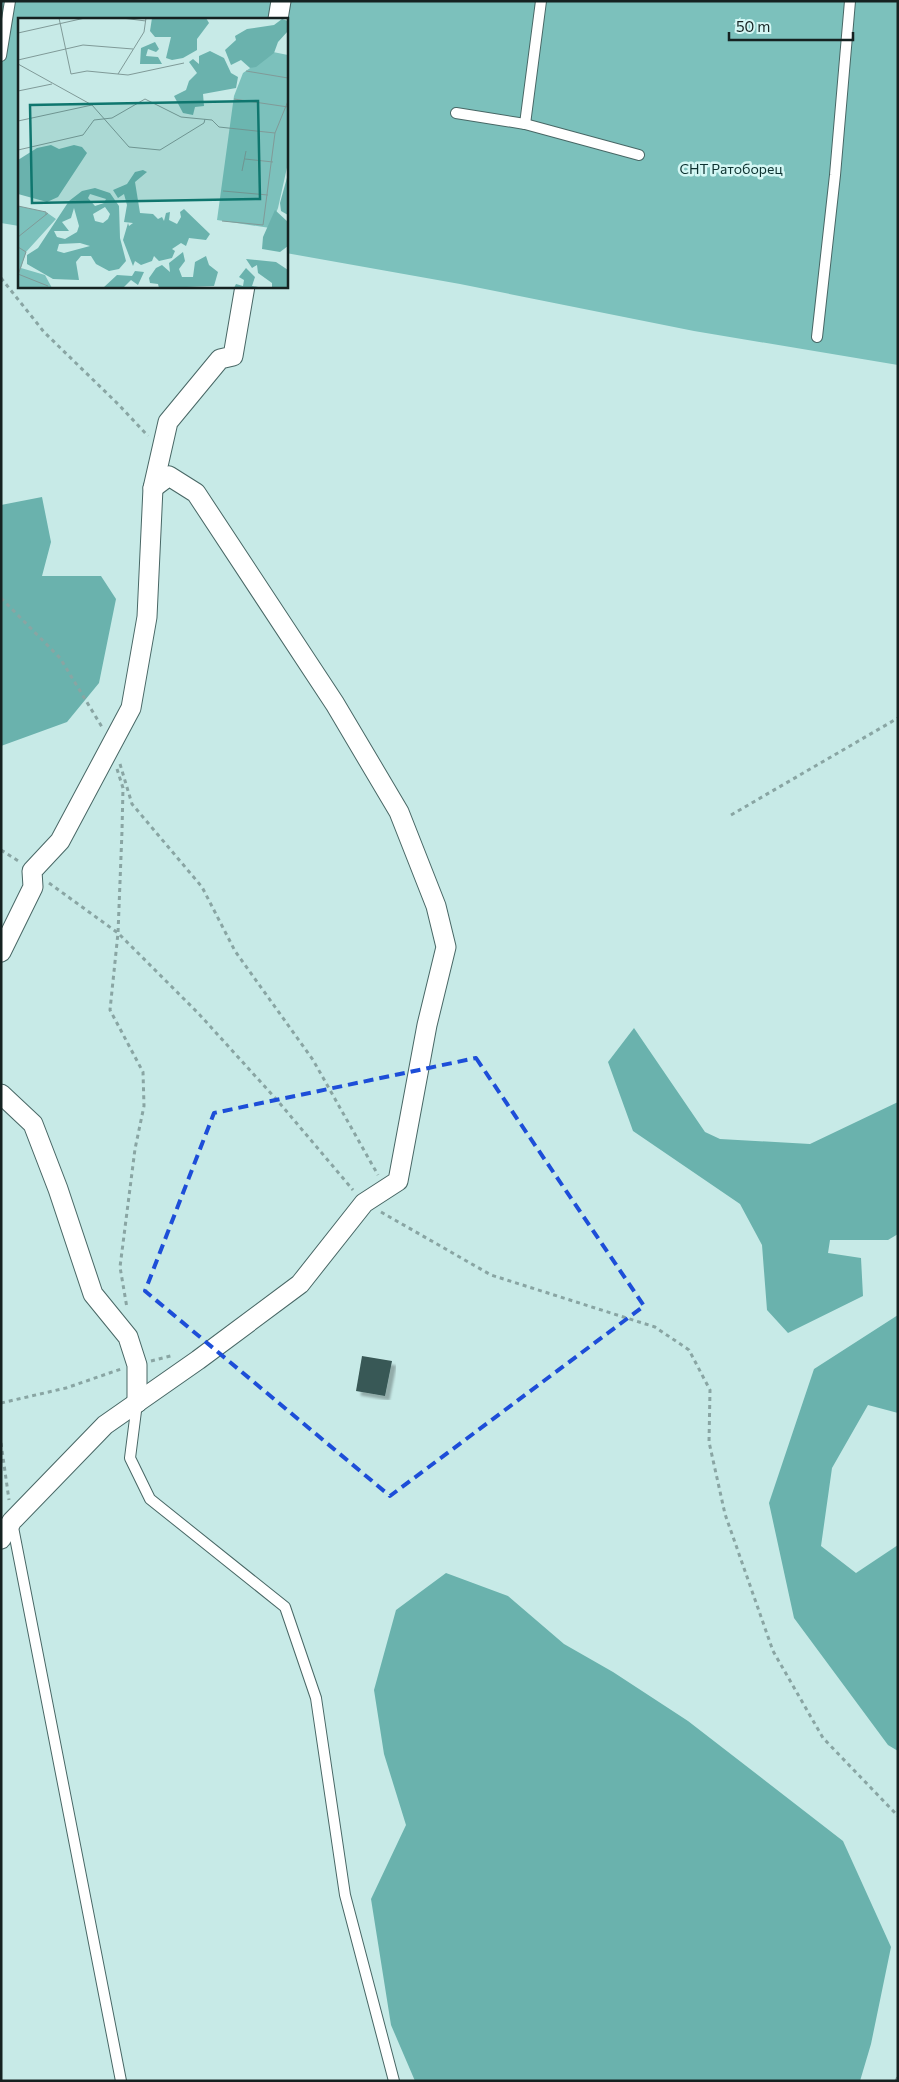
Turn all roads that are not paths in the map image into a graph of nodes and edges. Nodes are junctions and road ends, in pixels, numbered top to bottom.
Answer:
1 (10, 1) edge
2 (281, 1) edge
3 (541, 1) edge
4 (850, 1) edge
5 (278, 18) edge
6 (1, 56) edge
7 (456, 113) dead end
8 (525, 124) junction
9 (639, 155) dead end
10 (245, 288) edge
11 (817, 337) dead end
12 (152, 488) junction
13 (1, 952) edge
14 (1, 1094) edge
15 (137, 1403) junction
16 (12, 1520) junction
17 (1, 1539) edge
18 (120, 2081) edge
19 (394, 2081) edge

1 - 6 lane
2 - 5 street
3 - 8 lane
4 - 11 lane
7 - 8 lane
8 - 9 lane
10 - 12 street
12 - 13 street
12 - 15 street
14 - 15 street
15 - 16 street
15 - 19 lane
16 - 17 street
16 - 18 lane

